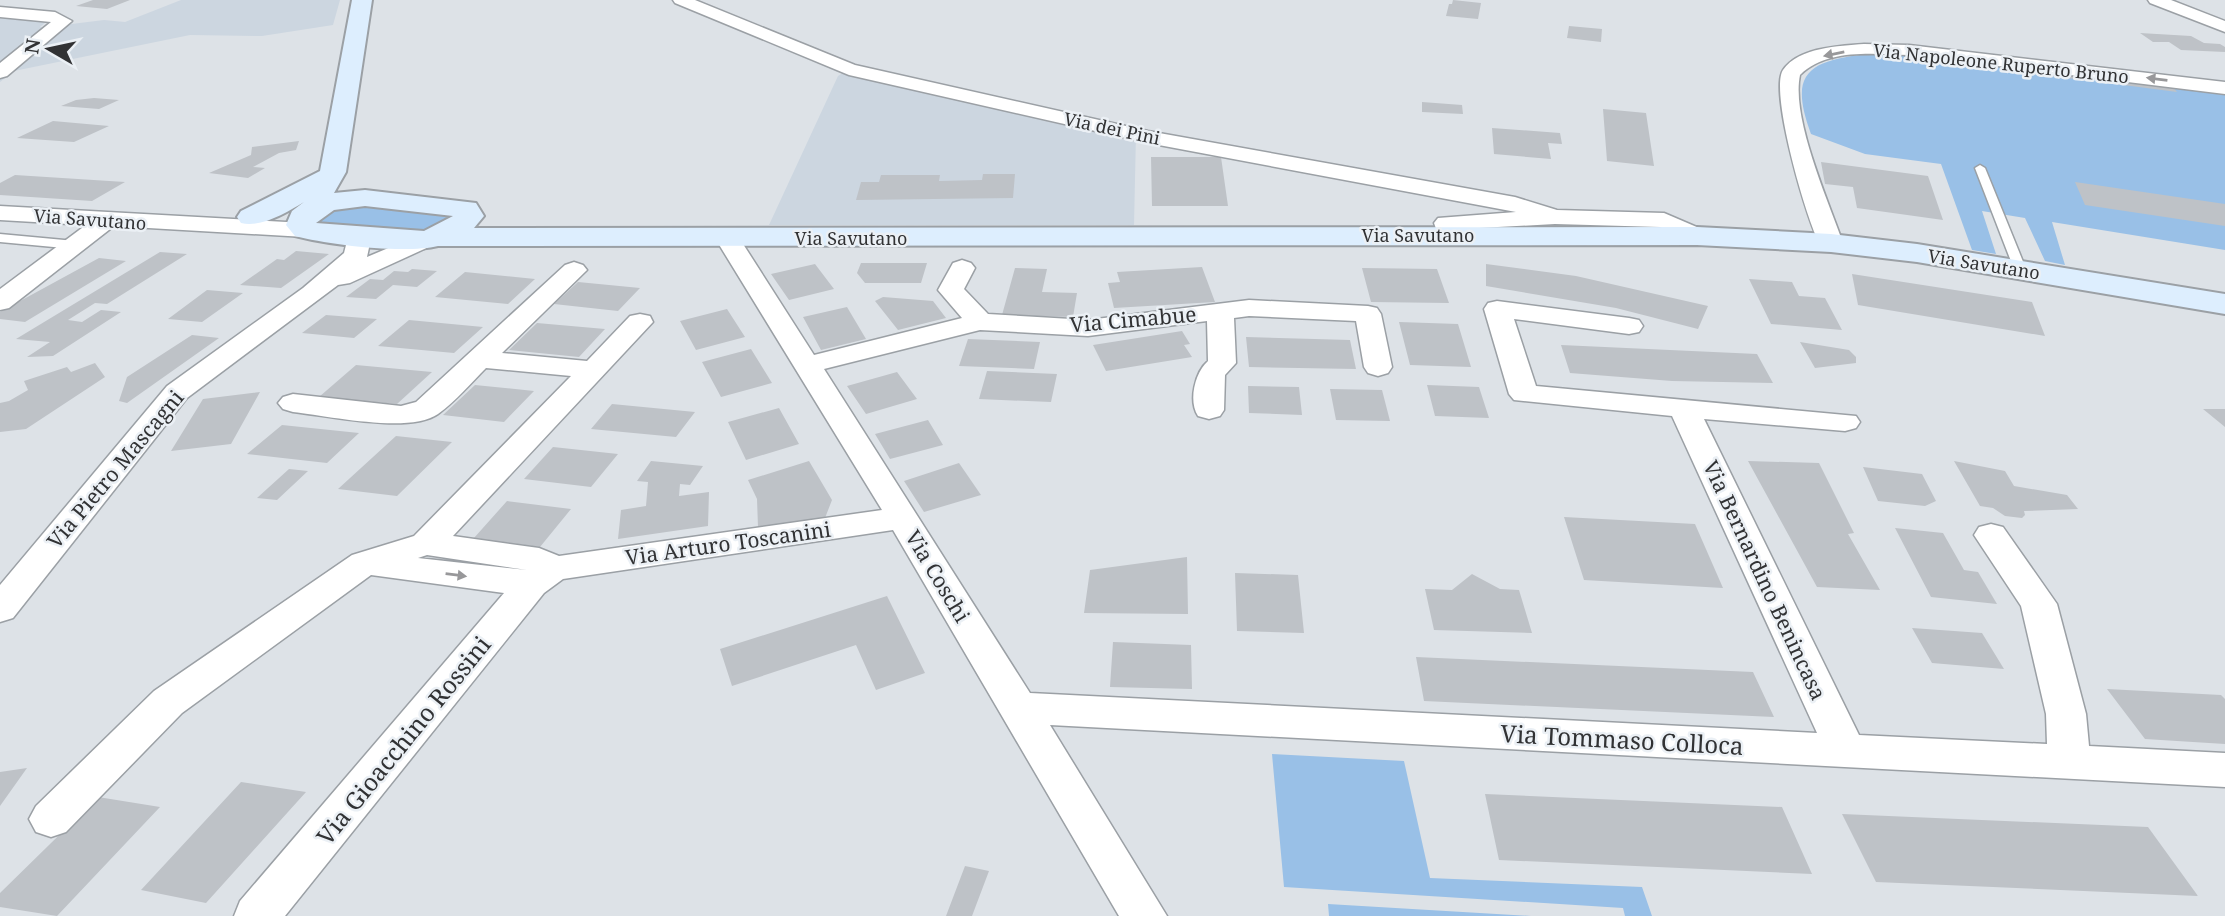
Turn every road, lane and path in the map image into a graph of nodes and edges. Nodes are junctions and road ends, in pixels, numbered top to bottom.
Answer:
1 (362, 0) edge
2 (681, 0) edge
3 (2156, 0) edge
4 (0, 12) edge
5 (2225, 27) edge
6 (0, 72) edge
7 (2225, 88) edge
8 (1980, 168) dead end
9 (333, 172) junction
10 (387, 199) junction
11 (466, 208) junction
12 (0, 214) edge
13 (313, 215) junction
14 (1555, 216) junction
15 (251, 217) junction
16 (108, 220) junction
17 (181, 225) junction
18 (1449, 235) junction
19 (350, 236) junction
20 (1697, 236) junction
21 (0, 238) edge
22 (606, 238) junction
23 (727, 238) junction
24 (431, 239) junction
25 (1831, 243) junction
26 (75, 245) junction
27 (962, 268) dead end
28 (574, 270) dead end
29 (2020, 270) junction
30 (312, 294) junction
31 (0, 302) edge
32 (2225, 304) edge
33 (1220, 311) junction
34 (640, 322) dead end
35 (980, 322) junction
36 (1629, 326) dead end
37 (479, 359) junction
38 (807, 365) junction
39 (1378, 367) dead end
40 (593, 370) junction
41 (293, 403) dead end
42 (1684, 409) junction
43 (1209, 410) dead end
44 (1844, 422) dead end
45 (903, 518) junction
46 (1991, 536) dead end
47 (426, 544) junction
48 (354, 557) junction
49 (542, 577) junction
50 (0, 609) edge
51 (1018, 708) junction
52 (1846, 751) junction
53 (2069, 762) junction
54 (2225, 770) edge
55 (51, 819) dead end
56 (257, 916) edge
57 (1144, 916) edge

1 - 9 street
2 - 14 street, Via dei Pini
3 - 5 street
4 - 6 street
7 -> 25 street, Via Napoleone Ruperto Bruno
8 - 29 lane
9 - 10 street
9 - 13 street
9 - 15 street
10 - 11 street
10 - 13 street
11 - 22 street
11 - 24 street
12 - 16 street, Via Savutano
13 - 15 street
13 - 17 street
13 - 19 street
14 - 18 street
14 - 20 street
15 - 17 street
16 - 17 street, Via Savutano
16 - 26 street
18 - 20 street, Via Savutano
18 - 23 street, Via Savutano
19 - 24 street
19 - 30 street
20 - 25 street, Via Savutano
21 - 26 lane
22 - 23 street, Via Savutano
22 - 24 street
23 - 38 street, Via Coschi
24 - 30 street
25 - 29 street, Via Savutano
26 - 31 street
27 - 35 street
28 - 37 street
29 - 32 street, Via Savutano
30 - 50 street, Via Pietro Mascagni
33 - 35 street, Via Cimabue
33 - 39 street, Via Cimabue
33 - 43 street
34 - 40 street
35 - 38 street, Via Cimabue
36 - 42 street
37 - 40 street
37 - 41 street
38 - 45 street, Via Coschi
40 - 47 street
42 - 44 street
42 - 52 street, Via Bernardino Benincasa
45 - 49 street, Via Arturo Toscanini
45 - 51 street, Via Coschi
46 - 53 street
47 - 48 street
47 - 49 street
48 -> 49 street
48 - 55 street
49 - 56 street, Via Gioacchino Rossini
51 - 52 street, Via Tommaso Colloca
51 - 57 street, Via Coschi
52 - 53 street, Via Tommaso Colloca
53 - 54 street, Via Tommaso Colloca

